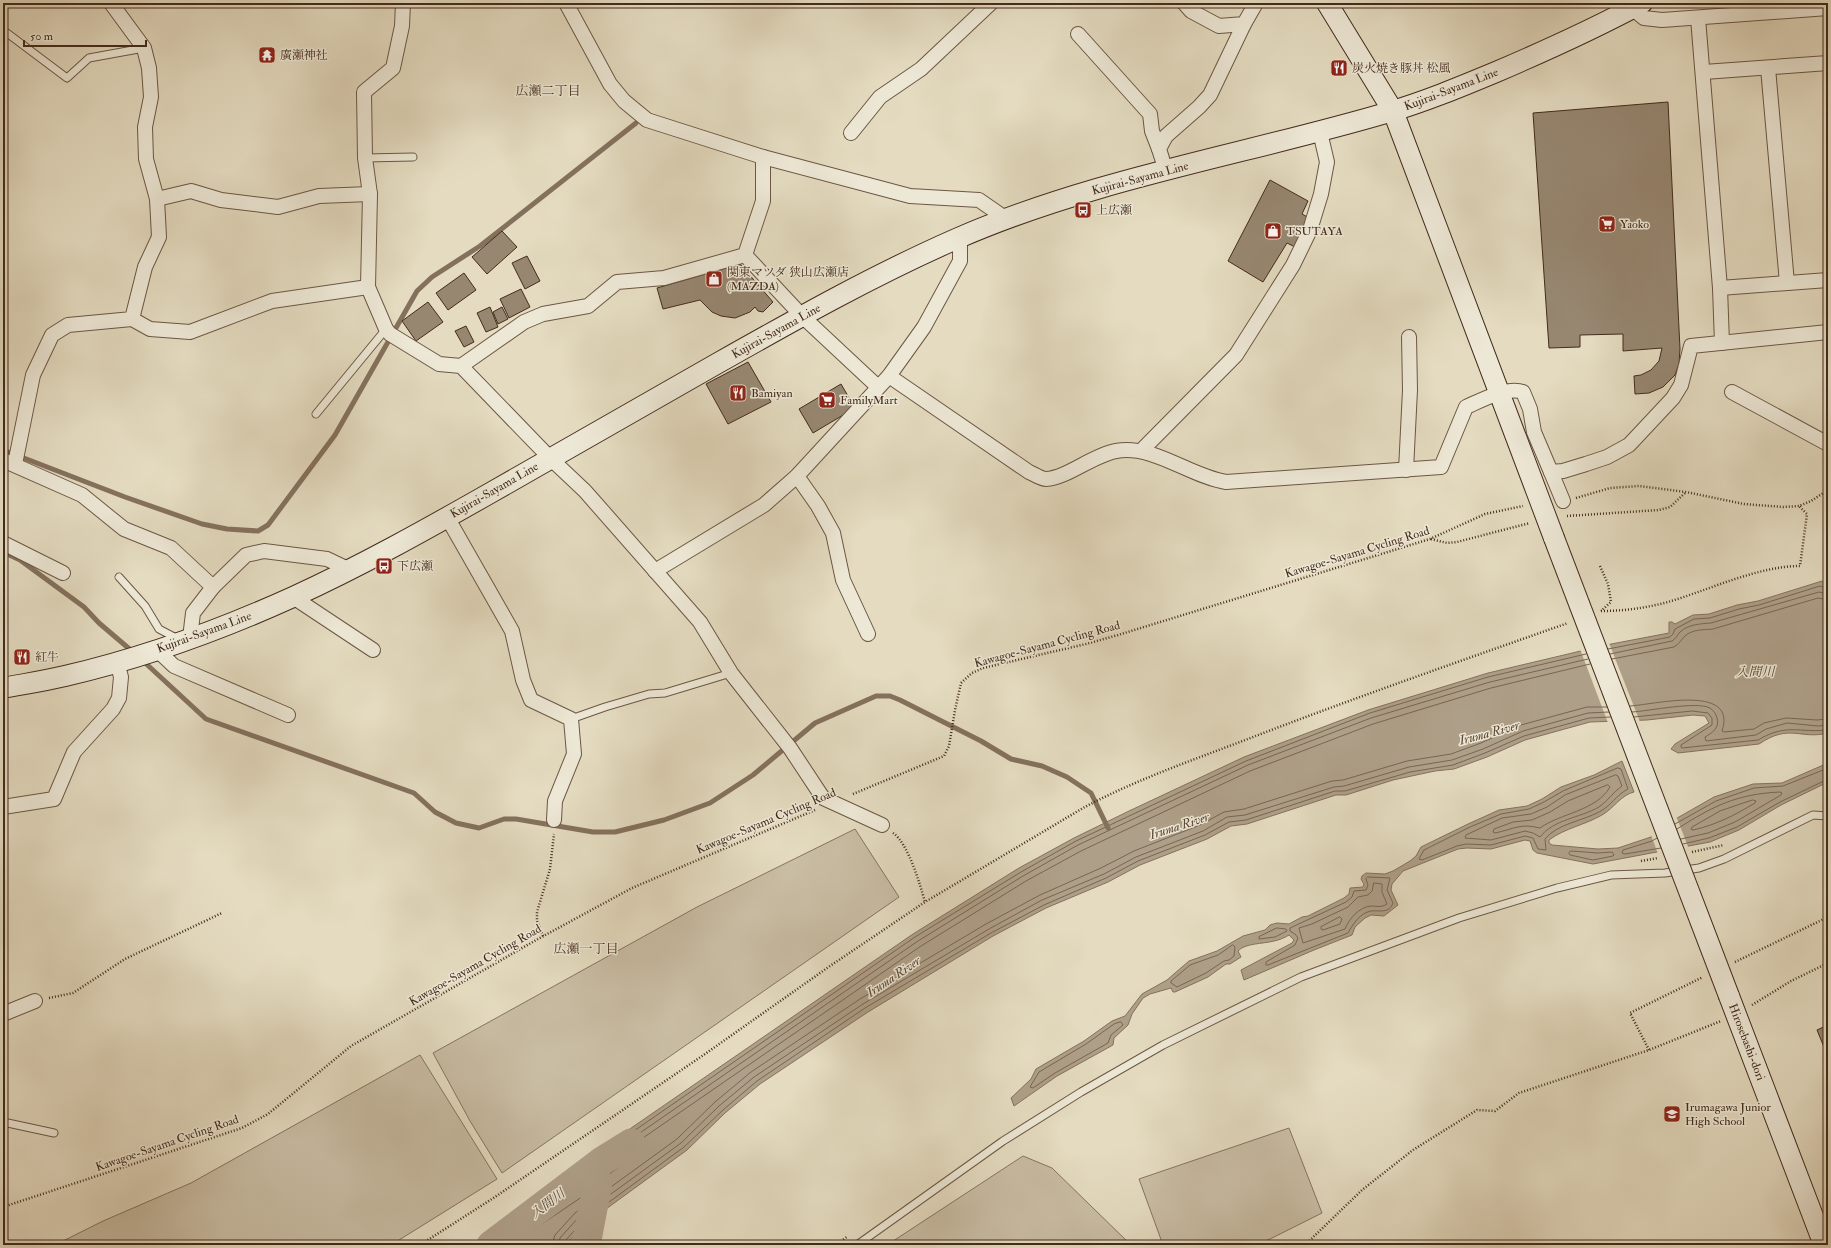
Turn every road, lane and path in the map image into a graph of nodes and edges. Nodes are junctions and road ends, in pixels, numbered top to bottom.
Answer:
1 (111, 3) edge
2 (403, 3) edge
3 (566, 3) edge
4 (991, 3) edge
5 (1184, 3) edge
6 (1256, 3) edge
7 (1327, 3) edge
8 (1637, 5) edge
9 (1828, 8) edge
10 (1698, 18) junction
11 (1244, 24) junction
12 (3, 30) edge
13 (1078, 34) dead end
14 (144, 48) junction
15 (1828, 63) edge
16 (1768, 68) junction
17 (1704, 72) junction
18 (1393, 111) junction
19 (1320, 132) junction
20 (851, 133) dead end
21 (1159, 149) junction
22 (413, 157) dead end
23 (763, 157) junction
24 (365, 158) junction
25 (1166, 171) junction
26 (370, 194) junction
27 (157, 199) junction
28 (1005, 218) junction
29 (960, 237) junction
30 (745, 255) junction
31 (1828, 280) edge
32 (1787, 283) junction
33 (368, 287) junction
34 (1720, 288) junction
35 (802, 316) junction
36 (132, 319) junction
37 (388, 331) junction
38 (1828, 332) edge
39 (1409, 337) dead end
40 (1722, 342) junction
41 (461, 366) junction
42 (889, 376) junction
43 (878, 388) junction
44 (1732, 392) dead end
45 (1498, 394) junction
46 (316, 414) dead end
47 (1828, 444) edge
48 (1142, 450) junction
49 (550, 458) junction
50 (9, 462) edge
51 (1406, 470) junction
52 (1551, 472) junction
53 (797, 476) junction
54 (1828, 490) edge
55 (1686, 492) junction
56 (1563, 501) joint
57 (1526, 506) dead end
58 (1799, 506) junction
59 (1563, 516) dead end
60 (447, 517) junction
61 (1530, 524) dead end
62 (1430, 539) junction
63 (3, 543) edge
64 (1600, 566) dead end
65 (350, 570) junction
66 (655, 571) junction
67 (63, 573) dead end
68 (119, 577) dead end
69 (213, 587) junction
70 (293, 597) junction
71 (1601, 611) junction
72 (1594, 614) dead end
73 (1572, 621) dead end
74 (868, 634) dead end
75 (186, 640) junction
76 (373, 650) dead end
77 (153, 651) junction
78 (121, 661) junction
79 (731, 673) junction
80 (3, 688) edge
81 (288, 715) dead end
82 (571, 719) junction
83 (832, 803) junction
84 (3, 807) edge
85 (1828, 816) edge
86 (554, 820) joint
87 (882, 825) joint
88 (1725, 845) dead end
89 (1688, 853) dead end
90 (1665, 857) dead end
91 (1636, 862) dead end
92 (925, 902) junction
93 (222, 913) dead end
94 (544, 936) junction
95 (1828, 963) edge
96 (35, 1001) joint
97 (1733, 1005) junction
98 (3, 1014) edge
99 (1635, 1022) dead end
100 (1649, 1050) junction
101 (3, 1122) edge
102 (54, 1133) dead end
103 (3, 1207) edge
104 (848, 1236) dead end
105 (420, 1245) edge
106 (836, 1245) edge
107 (857, 1245) edge
108 (1305, 1245) edge
109 (1824, 1245) edge

1 - 14 street
2 - 24 street
3 - 23 street
4 - 20 street
5 - 11 street
6 - 11 street
7 - 18 main road, Hirosebashi-dori
8 - 10 street
8 - 18 main road, Kujirai-Sayama Line
9 - 10 street
10 - 17 street
11 - 21 street
12 - 14 lane
13 - 21 street
14 - 27 street
15 - 16 street
16 - 17 street
16 - 32 street
17 - 34 street
18 - 19 main road, Kujirai-Sayama Line
18 - 45 main road, Hirosebashi-dori
19 - 25 main road, Kujirai-Sayama Line
19 - 48 street
21 - 25 street
22 - 24 lane
23 - 28 street
23 - 30 street
24 - 26 street
25 - 28 main road, Kujirai-Sayama Line
26 - 27 street
26 - 33 street
27 - 36 street
28 - 29 main road, Kujirai-Sayama Line
29 - 35 main road, Kujirai-Sayama Line
29 - 42 street
30 - 35 street
30 - 41 street
31 - 32 street
32 - 34 street
33 - 36 street
33 - 37 street
34 - 40 street
35 - 43 street
35 - 49 main road, Kujirai-Sayama Line
36 - 50 street
37 - 41 street
37 - 46 lane
38 - 40 street
39 - 51 street
40 - 52 street
41 - 49 street
42 - 43 street
42 - 48 street
43 - 53 street
44 - 47 street
45 - 51 street
45 - 52 street
45 - 97 main road, Hirosebashi-dori, bridge
48 - 51 street
49 - 60 main road, Kujirai-Sayama Line
49 - 66 street
50 - 69 street
52 - 56 street
53 - 66 street
53 - 74 street
54 - 58 path
55 - 56 path
55 - 58 path
55 - 59 path
57 - 62 path, Kawagoe-Sayama Cycling Road
58 - 71 path
60 - 65 main road, Kujirai-Sayama Line
60 - 82 street
61 - 62 path
62 - 83 path, Kawagoe-Sayama Cycling Road
63 - 67 street
64 - 71 path
65 - 69 street
65 - 70 main road, Kujirai-Sayama Line
66 - 79 street
68 - 75 lane
69 - 75 street
70 - 75 main road, Kujirai-Sayama Line
70 - 76 street
71 - 72 path
73 - 92 path
75 - 77 main road, Kujirai-Sayama Line
77 - 78 main road, Kujirai-Sayama Line
77 - 81 street
78 - 80 main road, Kujirai-Sayama Line
78 - 84 street
79 - 82 lane
79 - 83 street
82 - 86 street
83 - 87 street
83 - 94 path, Kawagoe-Sayama Cycling Road
85 - 107 lane
86 - 94 path
87 - 92 path
88 - 89 path
90 - 91 path
92 - 105 path
93 - 96 path
94 - 103 path, Kawagoe-Sayama Cycling Road
95 - 97 path
96 - 98 street
97 - 100 path
97 - 109 main road, Hirosebashi-dori
99 - 100 path
100 - 108 path
101 - 102 lane
104 - 106 path

